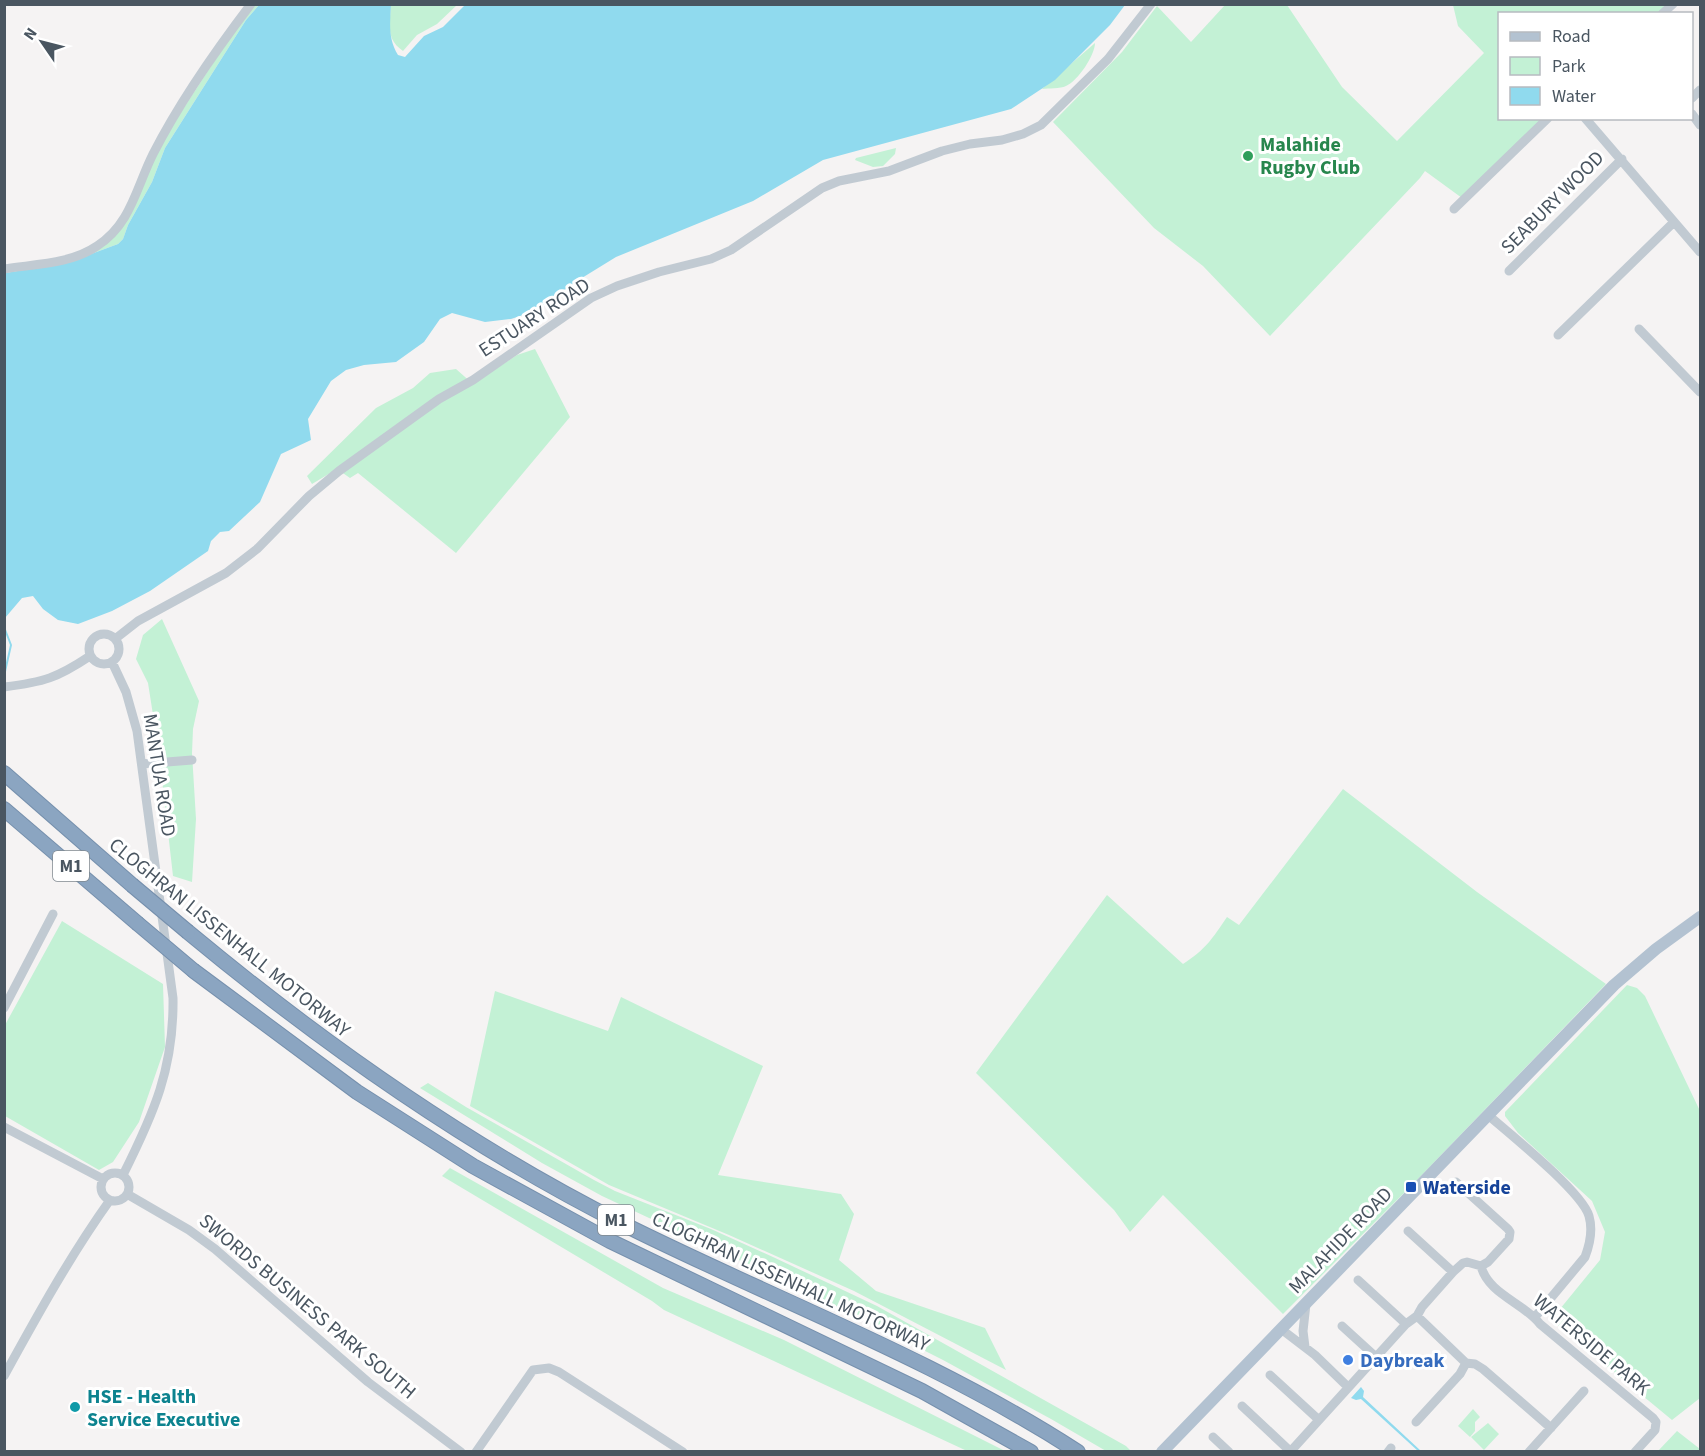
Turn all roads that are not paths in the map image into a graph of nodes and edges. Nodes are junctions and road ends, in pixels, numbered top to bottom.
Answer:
1 (251, 4) edge
2 (1151, 4) edge
3 (1546, 120) edge
4 (1587, 120) edge
5 (1622, 159) junction
6 (1454, 209) dead end
7 (1674, 222) junction
8 (1701, 252) edge
9 (4, 269) edge
10 (1509, 271) dead end
11 (1639, 329) dead end
12 (1558, 335) dead end
13 (1701, 392) edge
14 (115, 639) junction
15 (90, 656) junction
16 (112, 662) junction
17 (4, 687) edge
18 (192, 760) dead end
19 (142, 764) junction
20 (4, 773) edge
21 (4, 809) edge
22 (53, 914) dead end
23 (1701, 917) edge
24 (4, 1008) edge
25 (1488, 1115) junction
26 (4, 1127) edge
27 (123, 1175) junction
28 (103, 1179) junction
29 (1456, 1182) dead end
30 (127, 1194) junction
31 (110, 1200) junction
32 (1408, 1232) dead end
33 (1481, 1266) junction
34 (1453, 1272) junction
35 (1358, 1280) dead end
36 (1306, 1304) junction
37 (1417, 1316) junction
38 (1535, 1317) junction
39 (1406, 1324) junction
40 (1342, 1326) dead end
41 (1281, 1329) junction
42 (1305, 1347) junction
43 (1376, 1357) junction
44 (1466, 1363) junction
45 (1270, 1375) dead end
46 (4, 1376) edge
47 (1348, 1387) junction
48 (1584, 1391) dead end
49 (1242, 1406) dead end
50 (1319, 1420) junction
51 (1416, 1422) dead end
52 (1551, 1428) junction
53 (1213, 1437) dead end
54 (1290, 1451) edge
55 (461, 1452) edge
56 (476, 1452) edge
57 (683, 1452) edge
58 (1030, 1452) edge
59 (1078, 1452) edge
60 (1162, 1452) edge
61 (1229, 1452) edge
62 (1529, 1452) edge
63 (1635, 1452) edge

1 - 9 street
2 - 14 street, ESTUARY ROAD
3 - 6 street
4 - 5 street
5 - 7 street
5 - 10 street, SEABURY WOOD
7 - 8 street
7 - 12 street
11 - 13 street
14 - 15 street
14 - 16 street
15 - 16 street
15 - 17 street
16 - 19 street, MANTUA ROAD
18 - 19 street
19 - 27 street, MANTUA ROAD
20 - 59 highway, CLOGHRAN LISSENHALL MOTORWAY / M1, bridge
21 - 58 highway, CLOGHRAN LISSENHALL MOTORWAY / M1, bridge
22 - 24 street
23 - 25 main road, MALAHIDE ROAD
25 - 36 main road, MALAHIDE ROAD
25 - 38 street
26 - 28 street
27 - 28 street
27 - 30 street
28 - 31 street
29 - 33 street
30 - 31 street
30 - 55 street, SWORDS BUSINESS PARK SOUTH
31 - 46 street
32 - 34 street
33 - 34 street
33 - 38 street, WATERSIDE PARK
34 - 37 street
35 - 39 street
36 - 41 main road, MALAHIDE ROAD
36 - 42 street
37 - 39 street
37 - 44 street
38 - 63 street, WATERSIDE PARK
39 - 43 street
40 - 43 street
41 - 42 street
41 - 60 main road, MALAHIDE ROAD
42 - 47 street
43 - 47 street
44 - 51 street
44 - 52 street
45 - 50 street
47 - 50 street
48 - 52 street
49 - 54 street
50 - 54 street
52 - 62 street
53 - 61 street
56 - 57 street

